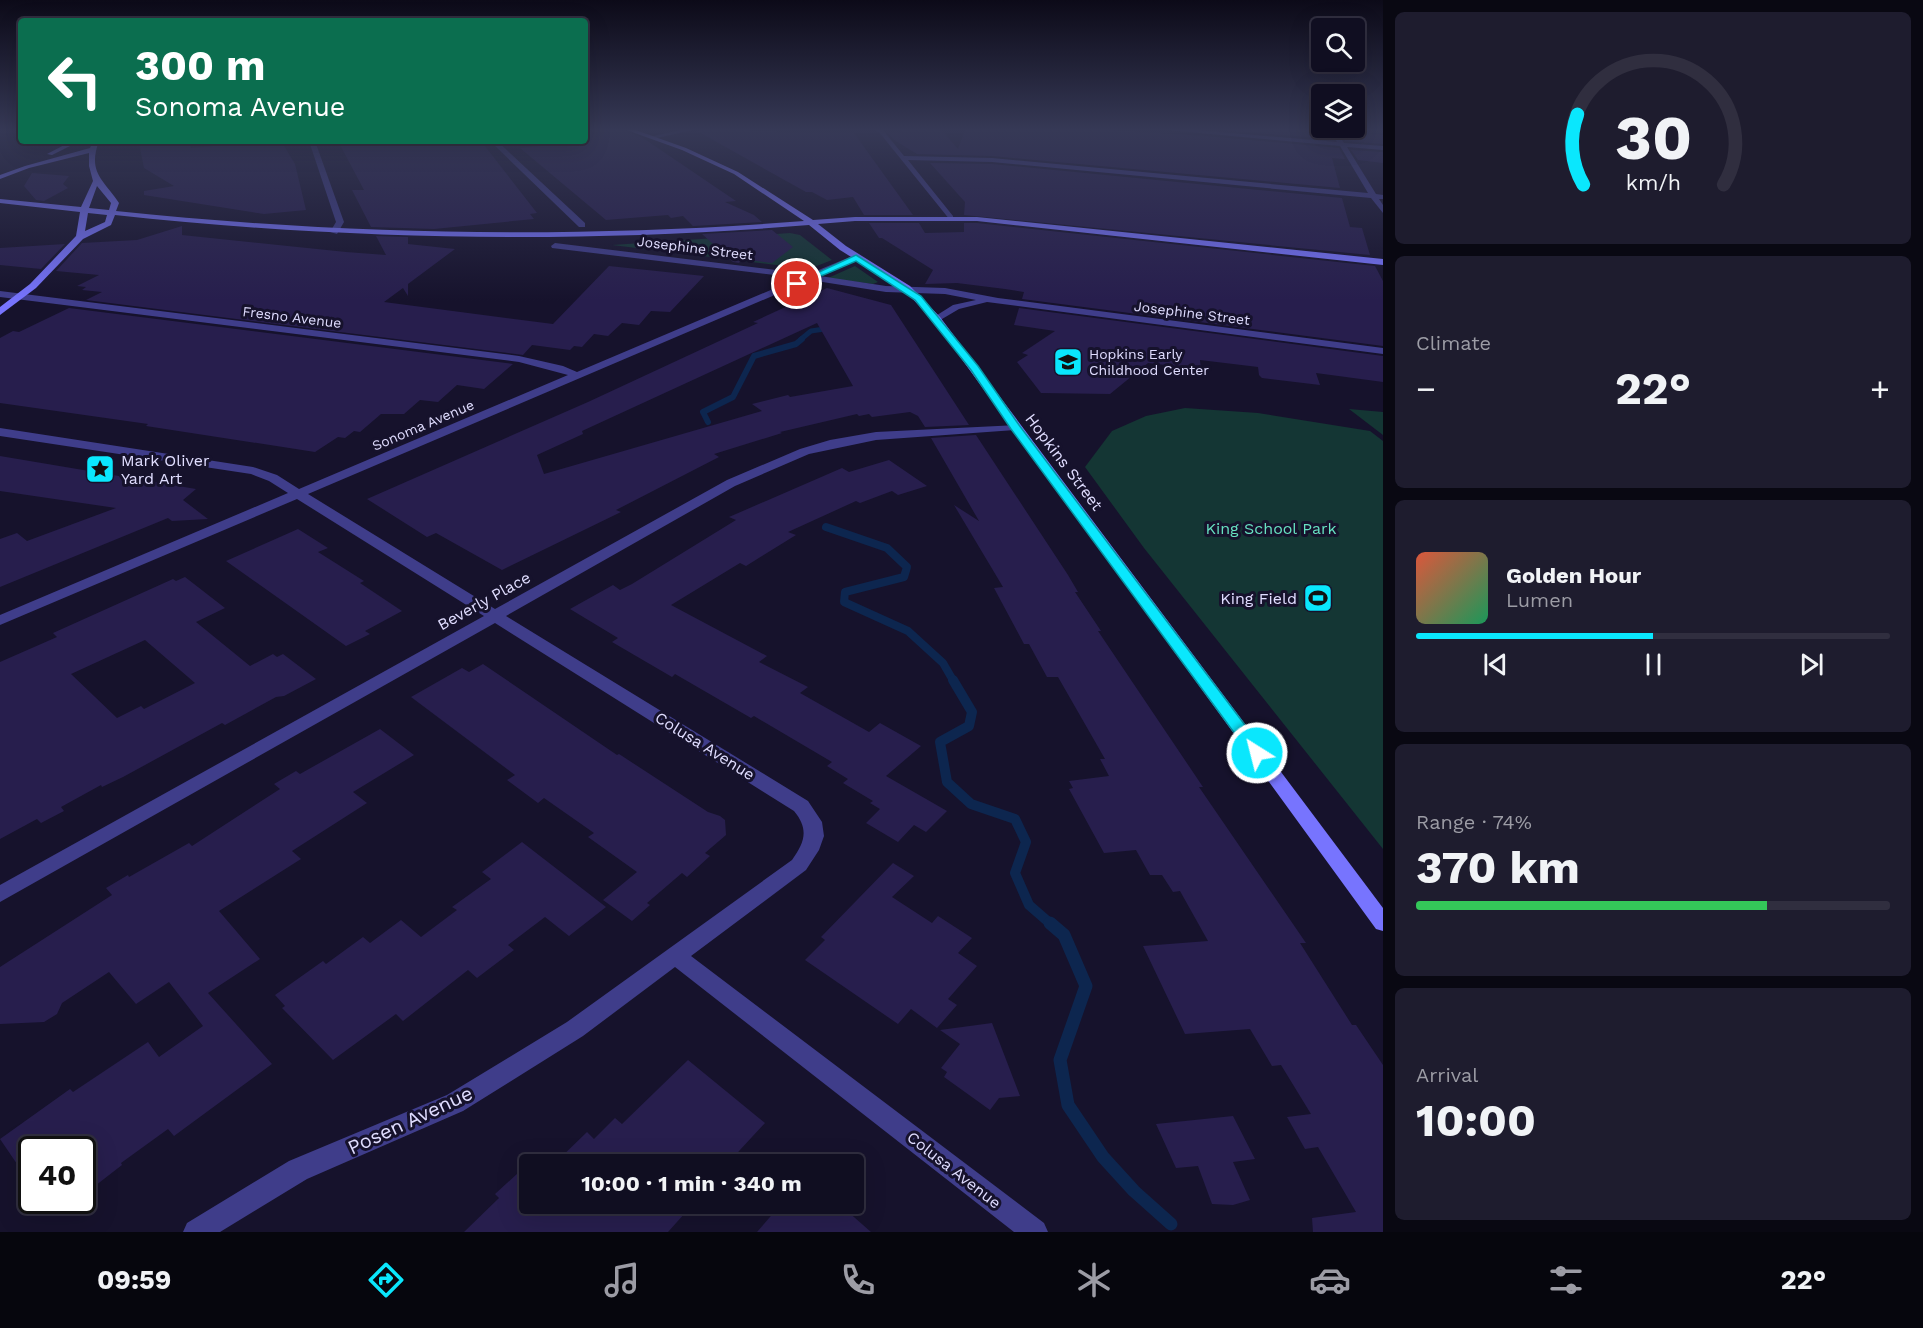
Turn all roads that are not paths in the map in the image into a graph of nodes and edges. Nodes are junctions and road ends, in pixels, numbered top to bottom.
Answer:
1 (93, 185) edge
2 (101, 185) edge
3 (327, 185) edge
4 (540, 185) edge
5 (755, 185) edge
6 (924, 185) edge
7 (1263, 185) edge
8 (1367, 185) edge
9 (1374, 196) junction
10 (1383, 197) edge
11 (0, 201) edge
12 (86, 210) junction
13 (1383, 211) edge
14 (112, 212) junction
15 (950, 218) junction
16 (810, 222) junction
17 (582, 225) dead end
18 (334, 232) junction
19 (591, 235) junction
20 (80, 237) junction
21 (555, 246) dead end
22 (603, 250) junction
23 (856, 257) junction
24 (1383, 262) edge
25 (810, 278) junction
26 (907, 288) junction
27 (0, 294) edge
28 (21, 297) junction
29 (998, 301) junction
30 (0, 312) edge
31 (937, 319) junction
32 (1383, 351) edge
33 (579, 376) junction
34 (1015, 427) junction
35 (0, 432) edge
36 (300, 493) junction
37 (495, 615) junction
38 (0, 620) edge
39 (0, 894) edge
40 (1383, 923) edge
41 (676, 956) junction
42 (196, 1232) edge
43 (1035, 1232) edge

1 - 12 street
2 - 14 street
3 - 18 street
4 - 17 street
5 - 16 street, Hopkins Street
6 - 15 street
7 - 9 street
8 - 9 street
9 - 10 street
9 - 13 street
11 - 12 street
12 - 14 street
12 - 20 street
14 - 18 street
14 - 20 street
15 - 16 street
15 - 24 street
16 - 19 street
16 - 23 street, Hopkins Street
18 - 19 street
19 - 22 street
20 - 28 street
21 - 22 street, Josephine Street
22 - 25 street, Josephine Street
23 - 25 street, Sonoma Avenue
23 - 26 street, Hopkins Street
25 - 26 street, Josephine Street
25 - 33 street, Sonoma Avenue
26 - 29 street, Josephine Street
26 - 31 street, Hopkins Street
27 - 28 street, Fresno Avenue
28 - 30 street
28 - 33 street, Fresno Avenue
29 - 31 street, Josephine Street
29 - 32 street, Josephine Street
31 - 34 street, Hopkins Street
33 - 36 street, Sonoma Avenue
34 - 37 street, Beverly Place
34 - 40 street, Hopkins Street
35 - 36 street, Colusa Avenue
36 - 37 street, Colusa Avenue
36 - 38 street, Sonoma Avenue
37 - 39 street, Beverly Place
37 - 41 street, Colusa Avenue
41 - 42 street, Posen Avenue
41 - 43 street, Colusa Avenue

